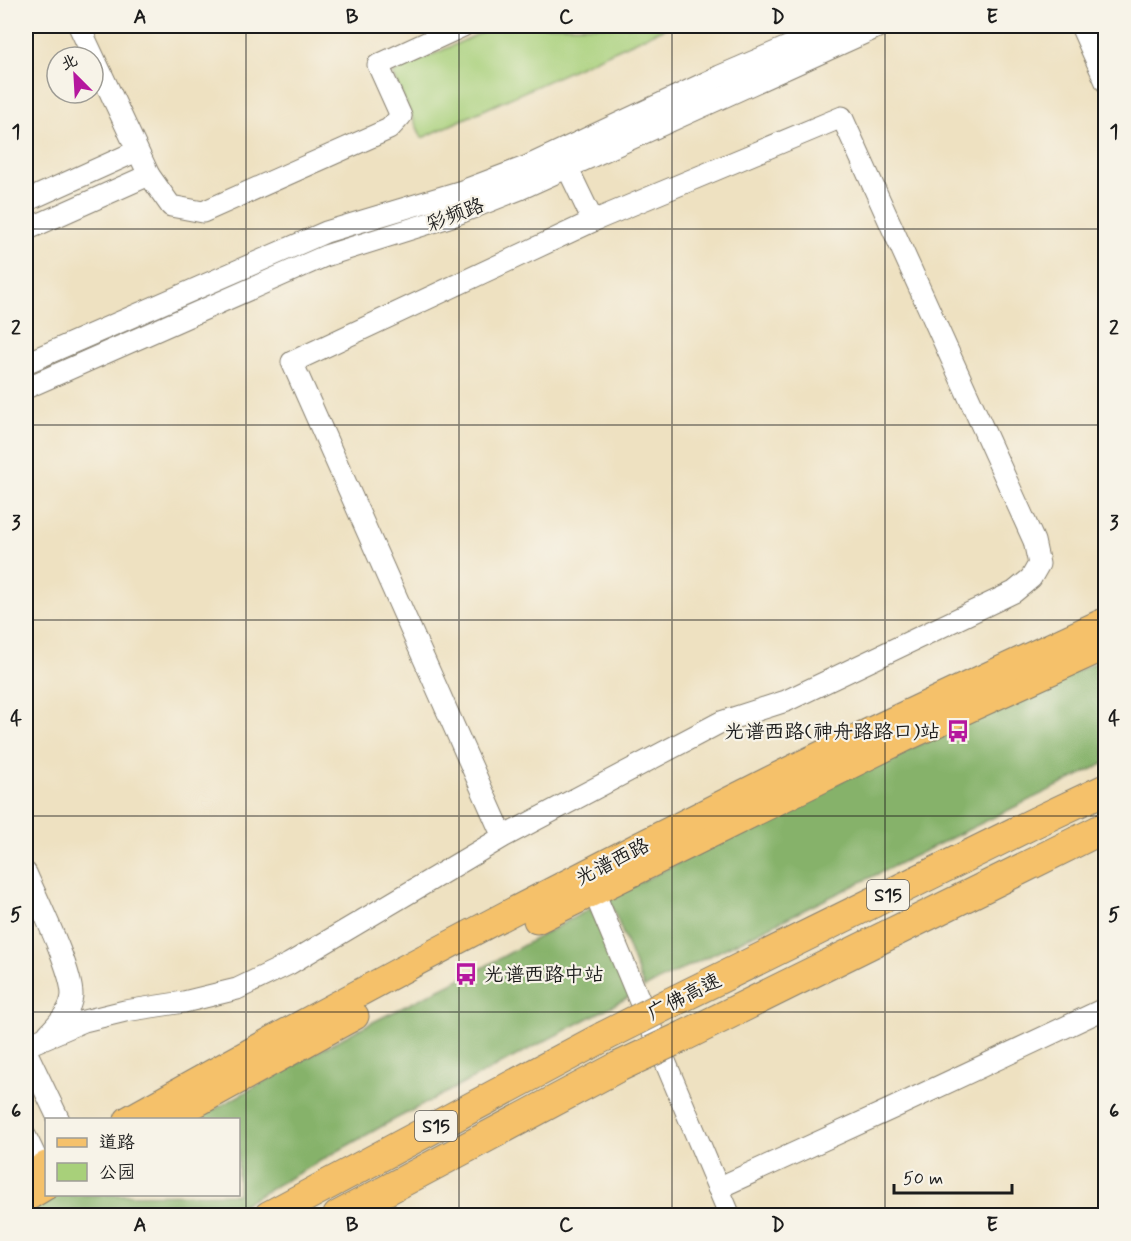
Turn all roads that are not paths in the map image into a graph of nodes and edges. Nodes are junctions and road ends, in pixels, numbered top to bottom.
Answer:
1 (79, 26) edge
2 (463, 26) edge
3 (836, 26) edge
4 (880, 26) edge
5 (1081, 26) edge
6 (1106, 82) edge
7 (137, 151) junction
8 (567, 167) junction
9 (149, 175) junction
10 (26, 201) edge
11 (593, 221) junction
12 (26, 230) edge
13 (26, 363) edge
14 (26, 388) edge
15 (1106, 621) edge
16 (1106, 646) edge
17 (1106, 789) edge
18 (1106, 827) edge
19 (503, 837) junction
20 (26, 873) edge
21 (594, 892) junction
22 (1106, 1008) edge
23 (46, 1037) junction
24 (26, 1046) edge
25 (26, 1051) edge
26 (59, 1118) edge
27 (130, 1118) edge
28 (168, 1118) edge
29 (26, 1137) edge
30 (40, 1174) edge
31 (718, 1188) junction
32 (26, 1198) edge
33 (269, 1215) edge
34 (338, 1215) edge
35 (730, 1215) edge

1 - 7 street
2 - 9 street
3 - 13 street, 彩频路
4 - 8 street, 彩频路
5 - 6 street
7 - 9 street
7 - 10 street
8 - 11 street
8 - 14 street, 彩频路
9 - 12 street
11 - 19 street
11 - 19 street
15 - 27 main road, 光谱西路
16 - 21 main road
17 - 33 highway, 广佛高速 / S15, bridge
18 - 34 highway, 广佛高速 / S15, bridge
19 - 23 street
20 - 23 street
21 - 28 main road
21 - 31 street
22 - 31 street
23 - 24 street
25 - 26 street
29 - 30 street
30 - 32 main road
31 - 35 street

